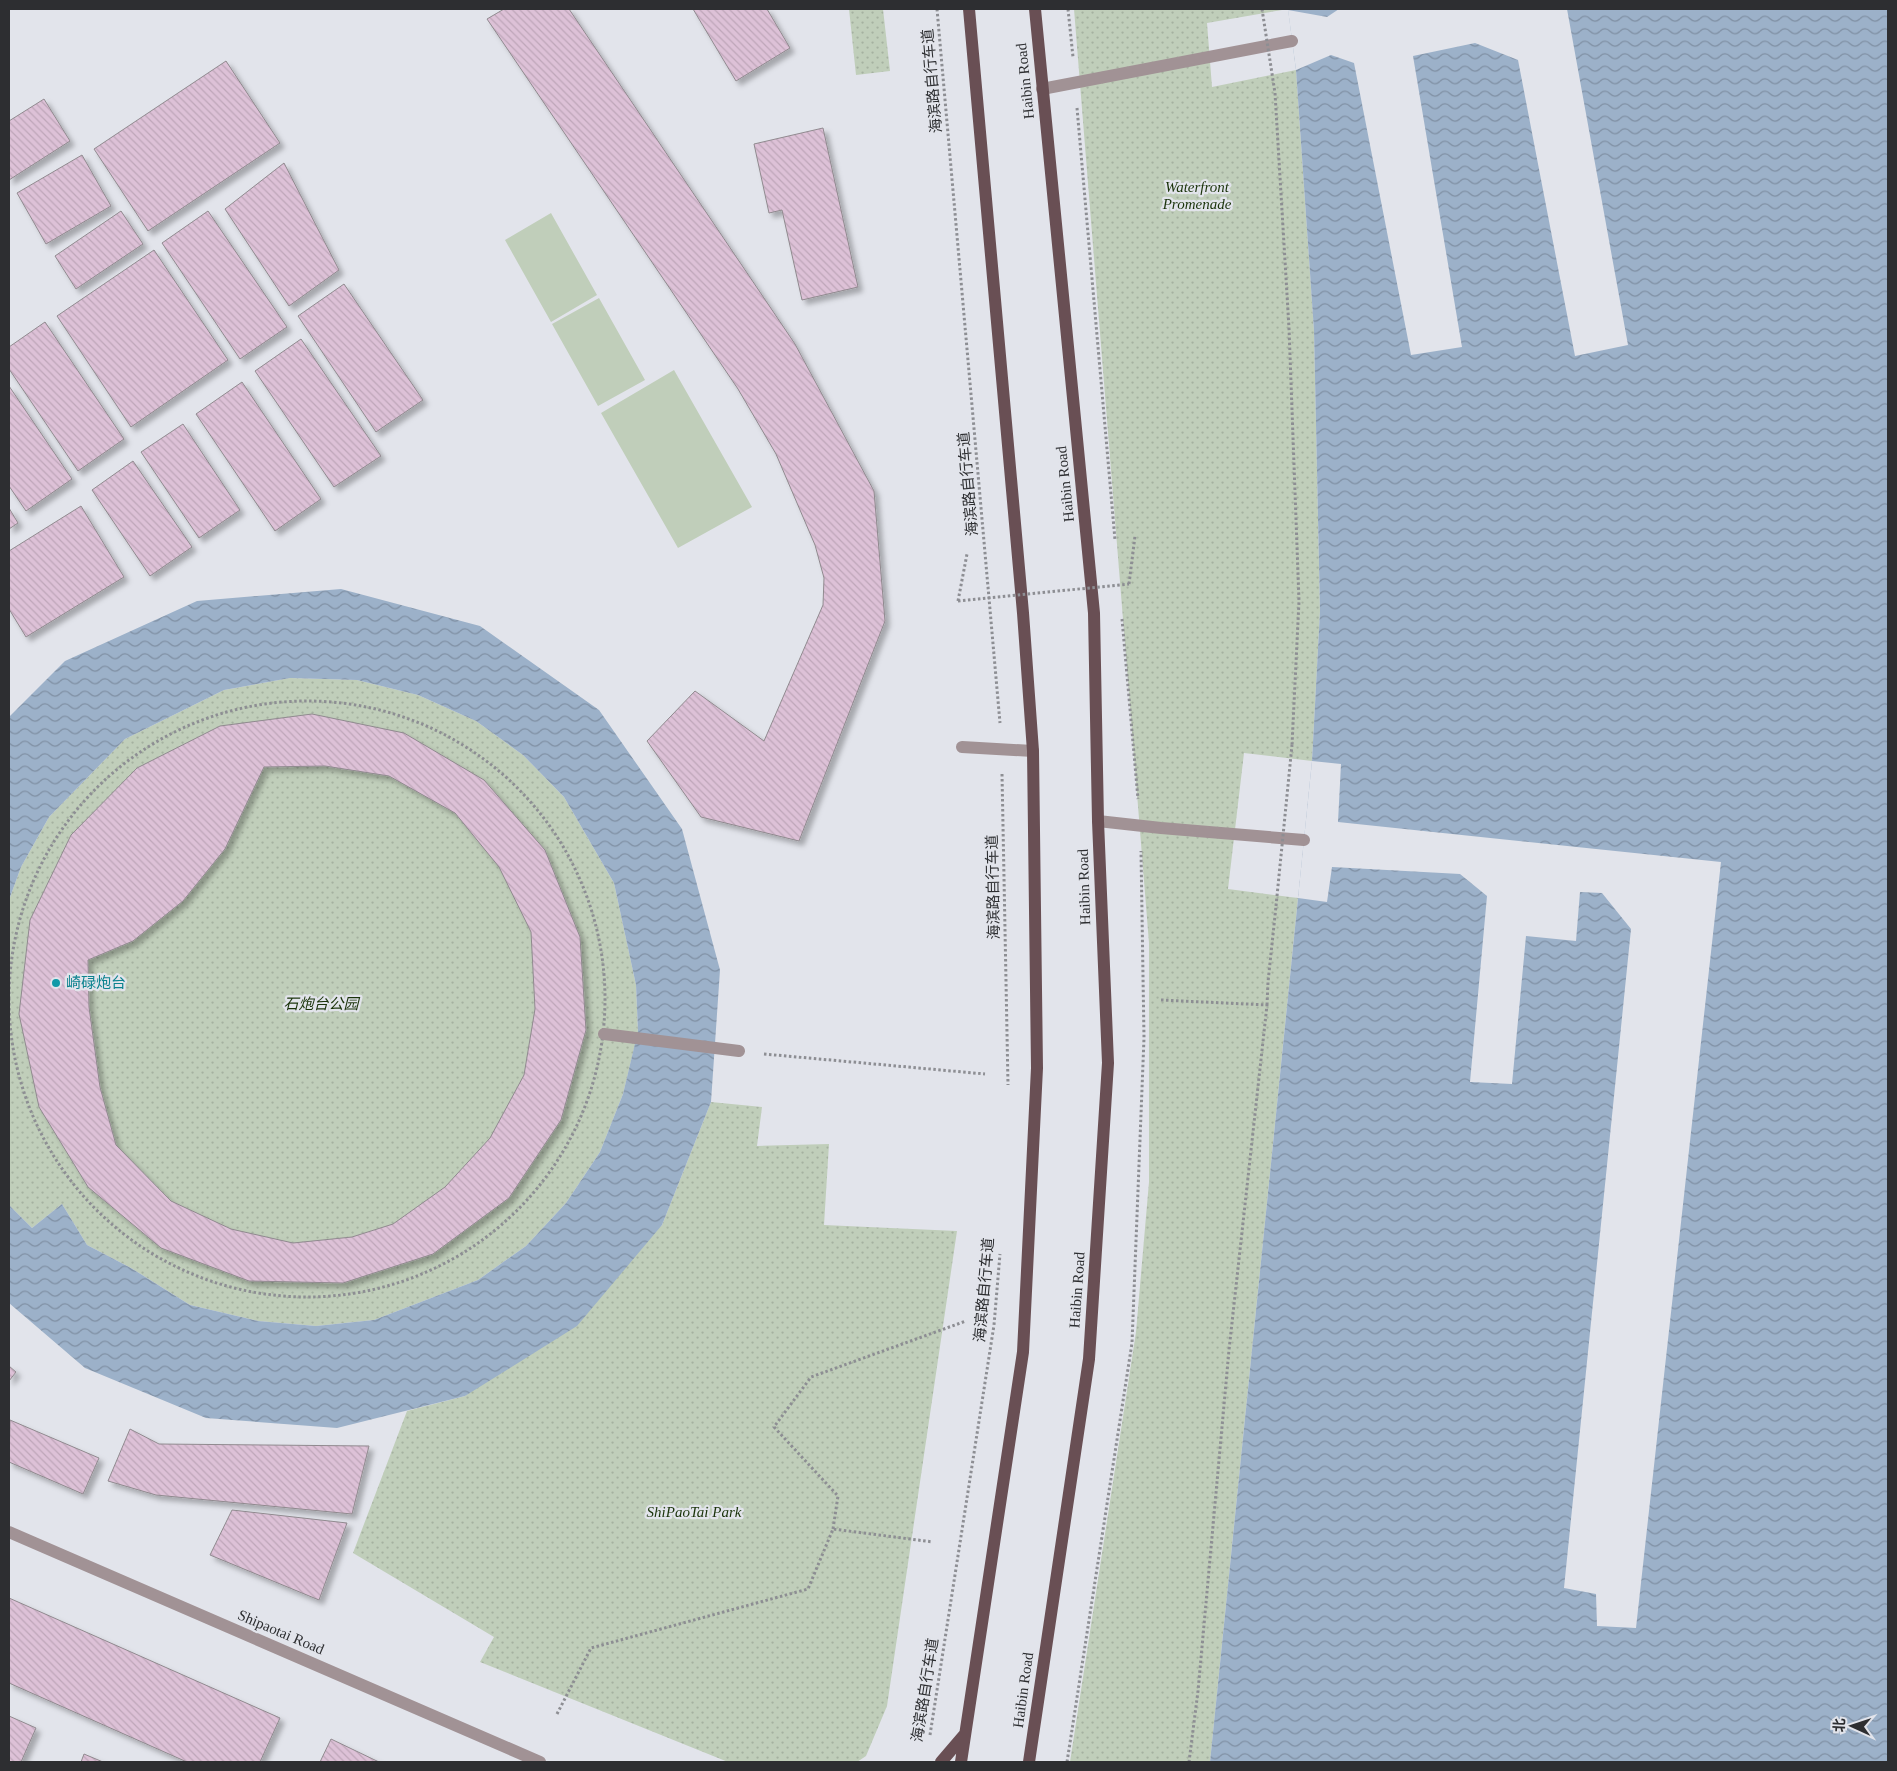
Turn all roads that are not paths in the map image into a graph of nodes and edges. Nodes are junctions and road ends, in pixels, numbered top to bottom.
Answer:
1 (969, 9) edge
2 (1034, 9) edge
3 (1292, 41) dead end
4 (1042, 89) junction
5 (962, 747) dead end
6 (1033, 751) junction
7 (1098, 821) junction
8 (1304, 840) dead end
9 (604, 1034) road end
10 (739, 1052) road end
11 (9, 1532) edge
12 (965, 1734) junction
13 (540, 1762) edge
14 (941, 1762) edge
15 (961, 1762) edge
16 (1029, 1762) edge

1 - 6 main road
2 - 4 main road, Haibin Road
3 - 4 street
4 - 7 main road, Haibin Road
5 - 6 street
6 - 12 main road
7 - 8 street
7 - 16 main road, Haibin Road
9 - 10 street
11 - 13 street, Shipaotai Road
12 - 14 main road
12 - 15 main road

